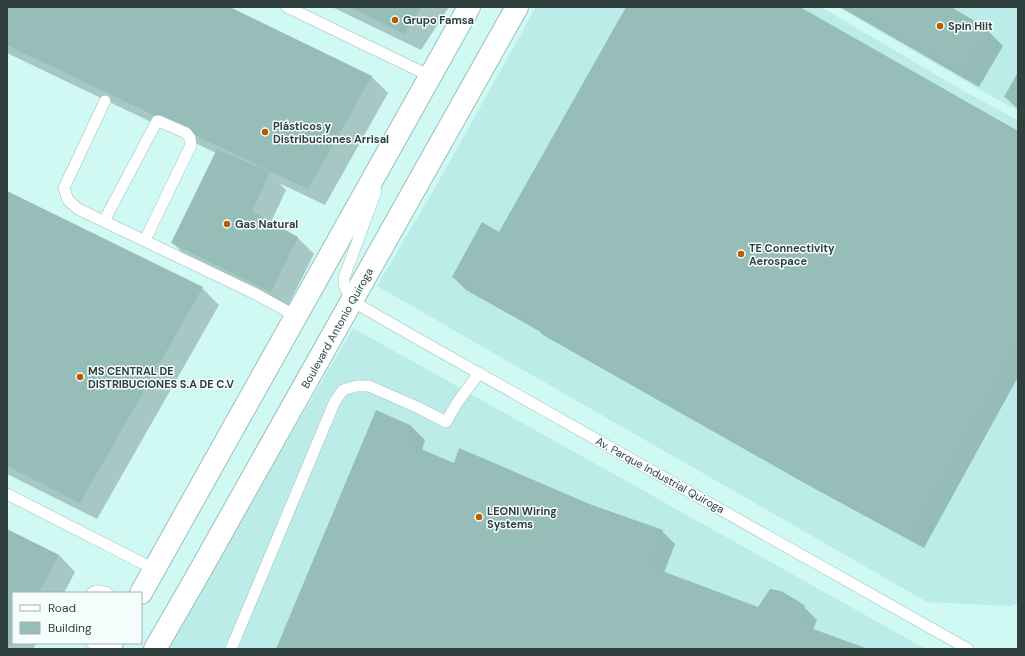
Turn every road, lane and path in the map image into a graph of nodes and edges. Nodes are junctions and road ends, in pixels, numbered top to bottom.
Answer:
1 (287, 7) edge
2 (469, 7) edge
3 (517, 7) edge
4 (430, 76) junction
5 (105, 101) dead end
6 (378, 169) junction
7 (104, 221) junction
8 (145, 240) junction
9 (352, 301) junction
10 (296, 316) junction
11 (479, 373) junction
12 (7, 494) edge
13 (154, 569) junction
14 (93, 592) edge
15 (104, 592) edge
16 (142, 592) edge
17 (155, 649) edge
18 (231, 649) edge
19 (968, 649) edge

1 - 4 lane
2 - 4 main road
3 - 9 main road, Boulevard Antonio Quiroga
4 - 6 main road
5 - 7 lane
6 - 9 lane
6 - 10 main road
7 - 8 lane
7 - 8 lane
8 - 10 lane
9 - 11 lane, Av. Parque Industrial Quiroga
9 - 17 main road, Boulevard Antonio Quiroga
10 - 13 main road
11 - 18 lane
11 - 19 lane, Av. Parque Industrial Quiroga
12 - 13 lane
13 - 16 main road
14 - 15 lane

